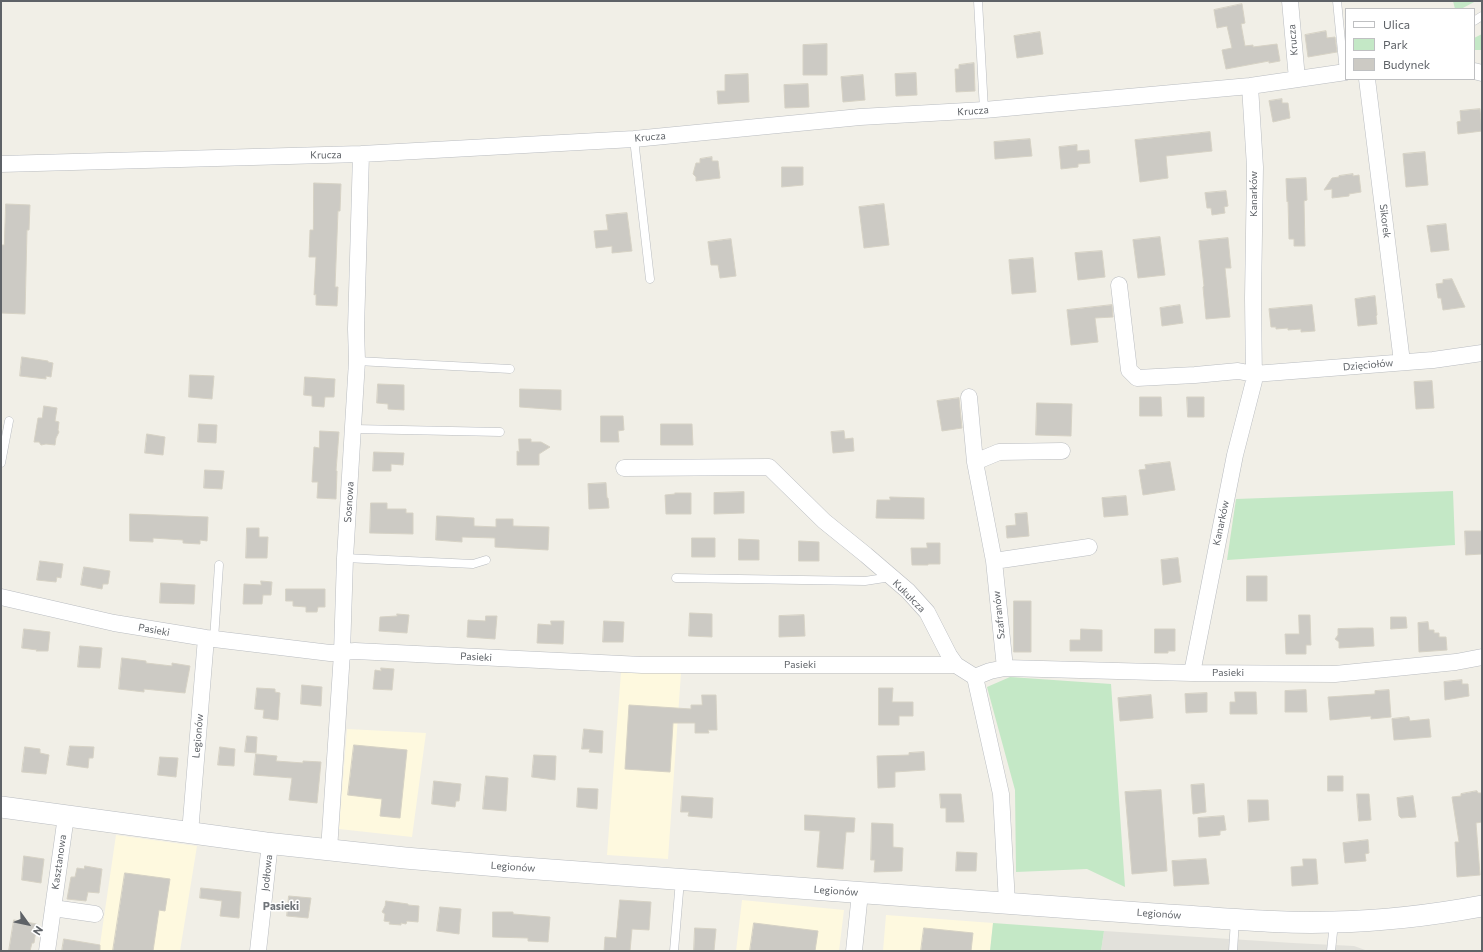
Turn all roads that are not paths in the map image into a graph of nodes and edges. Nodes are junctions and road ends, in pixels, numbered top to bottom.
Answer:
1 (978, 1) edge
2 (1290, 1) edge
3 (1337, 1) edge
4 (1345, 72) edge
5 (1297, 79) junction
6 (1367, 80) edge
7 (1250, 86) junction
8 (984, 110) junction
9 (634, 139) junction
10 (361, 154) junction
11 (1, 164) edge
12 (650, 279) dead end
13 (1119, 285) dead end
14 (1482, 353) edge
15 (357, 361) junction
16 (1402, 362) junction
17 (510, 369) dead end
18 (1254, 374) junction
19 (968, 397) dead end
20 (9, 421) dead end
21 (354, 429) junction
22 (500, 432) dead end
23 (1062, 451) dead end
24 (975, 462) junction
25 (1, 463) edge
26 (624, 468) dead end
27 (1089, 547) dead end
28 (345, 558) junction
29 (486, 560) dead end
30 (994, 561) junction
31 (219, 565) dead end
32 (891, 577) junction
33 (676, 578) dead end
34 (1, 597) edge
35 (210, 639) junction
36 (342, 653) junction
37 (1482, 657) edge
38 (956, 665) junction
39 (1005, 668) junction
40 (1192, 673) junction
41 (975, 677) junction
42 (1, 807) edge
43 (66, 816) junction
44 (190, 833) junction
45 (270, 843) junction
46 (329, 850) junction
47 (680, 879) junction
48 (860, 892) junction
49 (1007, 903) junction
50 (1482, 906) edge
51 (53, 908) junction
52 (96, 914) dead end
53 (1235, 919) junction
54 (1334, 922) junction
55 (46, 951) edge
56 (258, 951) edge
57 (674, 951) edge
58 (854, 951) edge
59 (1233, 951) edge
60 (1332, 951) edge

1 - 8 lane
2 - 5 street, Krucza
3 - 4 lane
4 - 5 street, Krucza
5 - 7 street, Krucza
6 - 16 street, Sikorek
7 - 8 street, Krucza
7 - 18 street, Kanarków
8 - 9 street, Krucza
9 - 10 street, Krucza
9 - 12 lane
10 - 11 street, Krucza
10 - 15 street, Sosnowa
13 - 18 street
14 - 16 street, Dzięciołów
15 - 17 lane
15 - 21 street, Sosnowa
16 - 18 street, Dzięciołów
18 - 40 street, Kanarków
19 - 24 street, Szafranów
20 - 25 lane
21 - 22 lane
21 - 28 street, Sosnowa
23 - 24 street
24 - 30 street, Szafranów
26 - 32 street, Kukułcza
27 - 30 street
28 - 29 lane
28 - 36 street, Sosnowa
30 - 39 street, Szafranów
31 - 35 lane
32 - 33 lane
32 - 38 street, Kukułcza
34 - 35 street, Pasieki
35 - 36 street, Pasieki
35 - 44 street, Legionów
36 - 38 street, Pasieki
36 - 46 street, Sosnowa
37 - 40 street, Pasieki
38 - 41 street, Kukułcza
39 - 40 street, Pasieki
39 - 41 street, Pasieki
41 - 49 street
42 - 43 street, Legionów
43 - 44 street, Legionów
43 - 51 street, Kasztanowa
44 - 45 street, Legionów
45 - 46 street, Legionów
45 - 56 street, Jodłowa
46 - 47 street, Legionów
47 - 48 street, Legionów
47 - 57 lane
48 - 49 street, Legionów
48 - 58 street
49 - 53 street, Legionów
50 - 54 street, Legionów
51 - 52 street
51 - 55 street, Kasztanowa
53 - 54 street, Legionów
53 - 59 lane
54 - 60 lane

